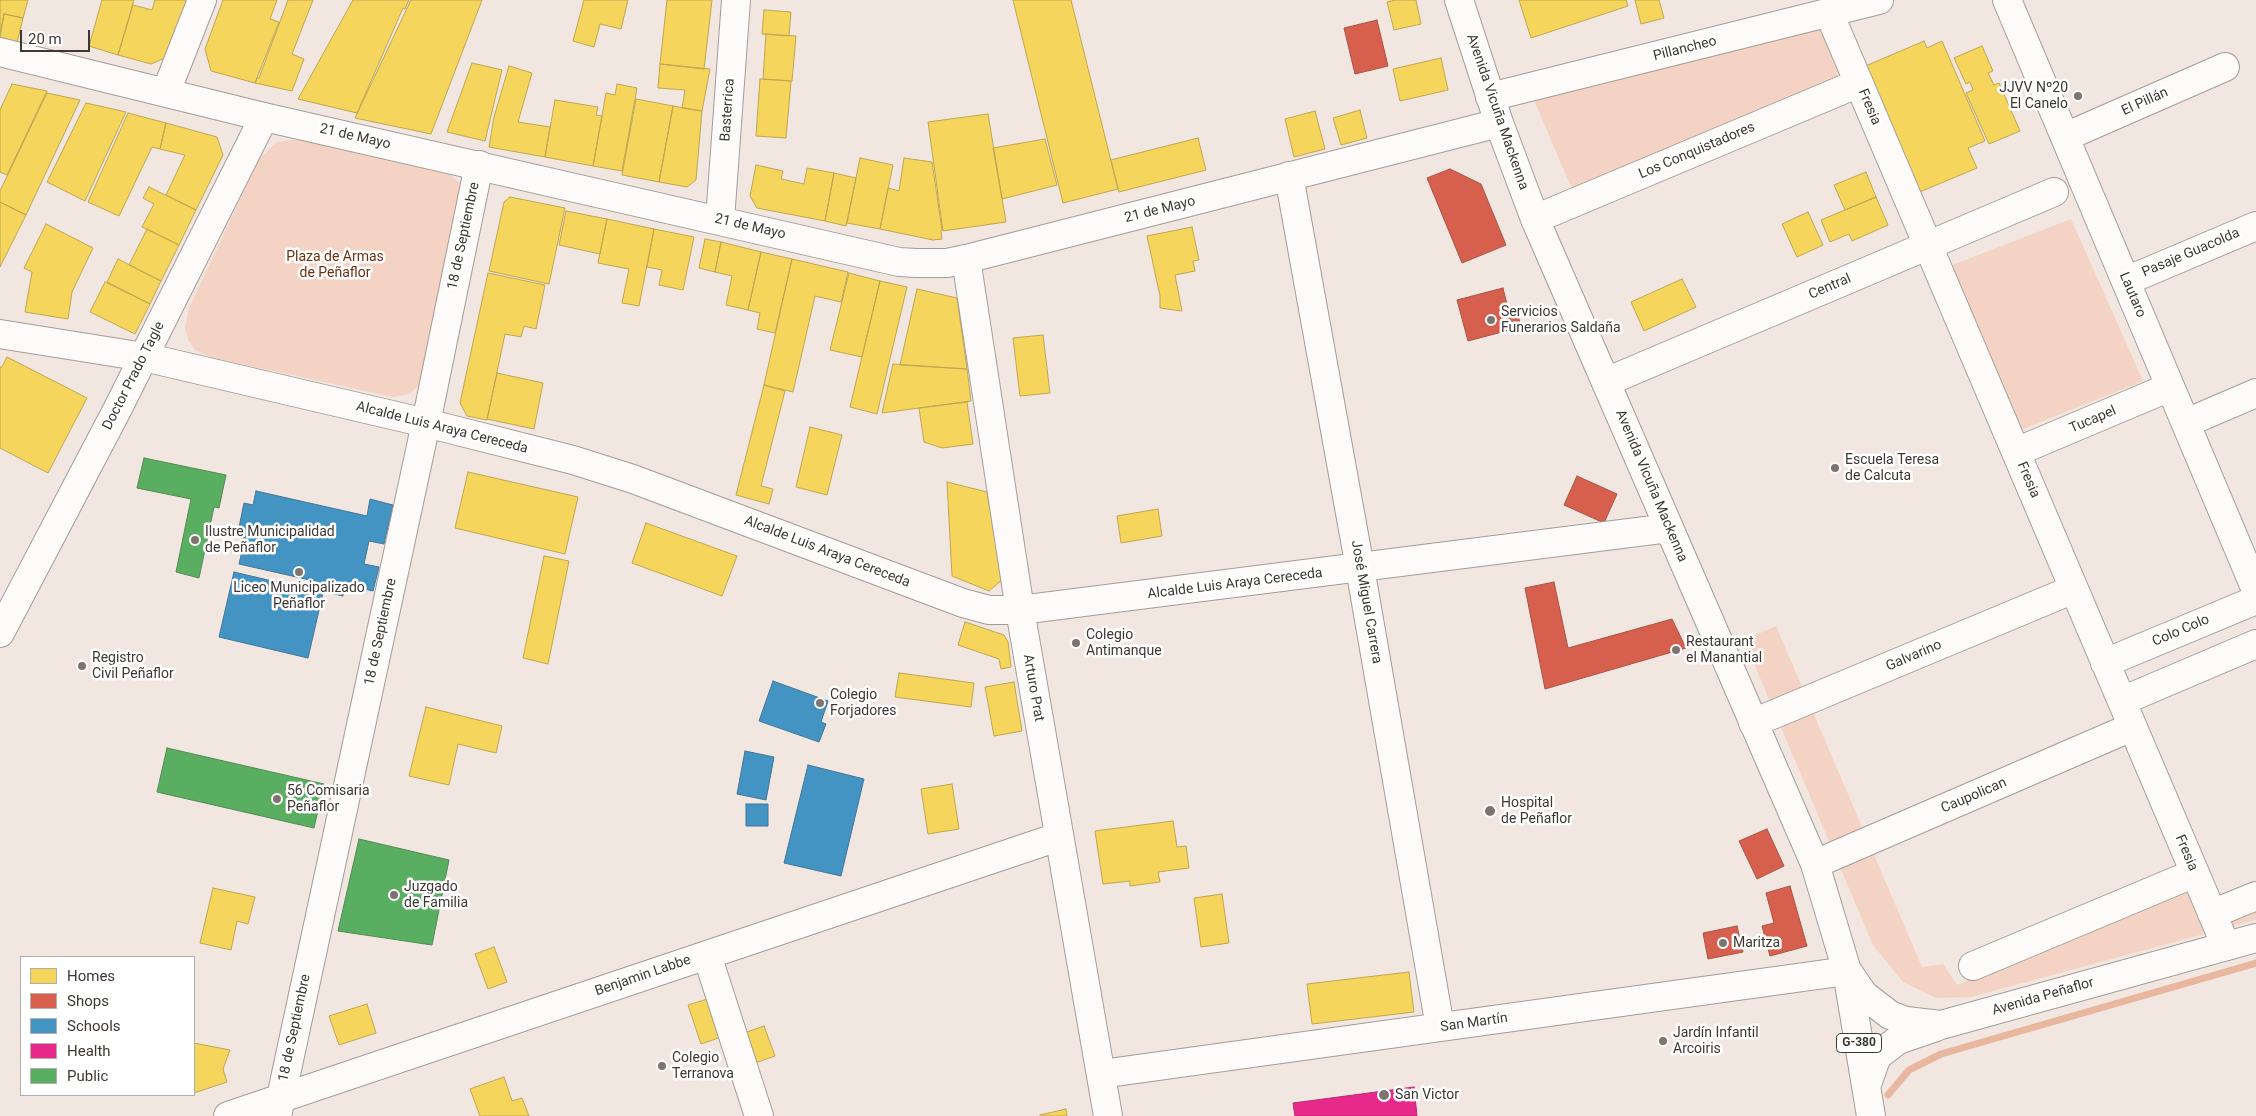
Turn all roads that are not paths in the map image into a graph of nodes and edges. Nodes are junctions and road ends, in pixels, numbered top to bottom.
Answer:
1 (202, 0) edge
2 (736, 0) edge
3 (1459, 0) edge
4 (1879, 0) edge
5 (2007, 0) edge
6 (1829, 13) junction
7 (0, 52) edge
8 (2225, 67) dead end
9 (1859, 83) junction
10 (166, 92) junction
11 (1490, 97) junction
12 (264, 116) junction
13 (1499, 123) junction
14 (2065, 137) junction
15 (479, 165) junction
16 (1289, 176) junction
17 (2054, 192) dead end
18 (1535, 219) junction
19 (720, 220) junction
20 (2256, 226) edge
21 (1928, 246) junction
22 (966, 259) junction
23 (2126, 281) junction
24 (0, 334) edge
25 (144, 357) junction
26 (1606, 382) junction
27 (2170, 387) junction
28 (2256, 393) edge
29 (426, 423) junction
30 (2186, 423) junction
31 (2016, 452) junction
32 (1669, 528) junction
33 (1360, 568) junction
34 (2252, 573) edge
35 (2074, 589) junction
36 (2256, 600) edge
37 (1020, 610) junction
38 (0, 633) edge
39 (2256, 644) edge
40 (2106, 663) junction
41 (2122, 701) junction
42 (1753, 723) junction
43 (2132, 727) junction
44 (1058, 837) junction
45 (1815, 864) junction
46 (2194, 873) junction
47 (2256, 896) edge
48 (2212, 914) junction
49 (2256, 938) edge
50 (2226, 946) junction
51 (707, 955) junction
52 (1973, 966) dead end
53 (1847, 971) junction
54 (1941, 1025) junction
55 (1440, 1027) junction
56 (1101, 1074) junction
57 (1866, 1089) junction
58 (278, 1107) edge
59 (228, 1116) edge
60 (760, 1116) edge
61 (1108, 1116) edge
62 (1871, 1116) edge

1 - 10 street
2 - 19 street, Basterrica
3 - 11 street, Avenida Vicuña Mackenna
4 - 6 street, Pillancheo
5 - 14 street, Lautaro
6 - 9 street, Fresia
6 - 11 street, Pillancheo
7 - 10 street, 21 de Mayo
8 - 14 street, El Pillán
9 - 18 street, Los Conquistadores
9 - 21 street, Fresia
10 - 12 street, 21 de Mayo
11 - 13 street, Avenida Vicuña Mackenna
12 - 15 street, 21 de Mayo
12 - 25 street, Doctor Prado Tagle
13 - 16 street, 21 de Mayo
13 - 18 street, Avenida Vicuña Mackenna
14 - 23 street, Lautaro
15 - 19 street, 21 de Mayo
15 - 29 street, 18 de Septiembre
16 - 22 street, 21 de Mayo
16 - 33 street, José Miguel Carrera
17 - 21 street, Central
18 - 26 street, Avenida Vicuña Mackenna
19 - 22 street, 21 de Mayo
20 - 23 street, Pasaje Guacolda
21 - 26 street, Central
21 - 31 street, Fresia
22 - 37 street, Arturo Prat
23 - 27 street, Lautaro
24 - 25 street, Alcalde Luis Araya Cereceda
25 - 29 street, Alcalde Luis Araya Cereceda
25 - 38 street, Doctor Prado Tagle
26 - 32 street, Avenida Vicuña Mackenna
27 - 30 street, Lautaro
27 - 31 street, Tucapel
28 - 30 street
29 - 37 street, Alcalde Luis Araya Cereceda
29 - 58 street, 18 de Septiembre
30 - 34 street, Lautaro
31 - 35 street, Fresia
32 - 33 street, Alcalde Luis Araya Cereceda
32 - 42 street, Avenida Vicuña Mackenna
33 - 37 street, Alcalde Luis Araya Cereceda
33 - 55 street, José Miguel Carrera
35 - 40 street, Fresia
35 - 42 street, Galvarino
36 - 40 street, Colo Colo
37 - 44 street, Arturo Prat
39 - 41 street
40 - 41 street, Fresia
41 - 43 street, Fresia
42 - 45 street, Avenida Vicuña Mackenna
43 - 45 street, Caupolican
43 - 46 street, Fresia
44 - 51 street, Benjamin Labbe
44 - 56 street, Arturo Prat
45 - 53 street, Avenida Vicuña Mackenna
46 - 48 street, Fresia
46 - 52 street
47 - 48 street
48 - 50 street, Fresia
49 - 50 street, Avenida Peñaflor
50 - 54 street, Avenida Peñaflor
51 - 58 street, Benjamin Labbe
51 - 60 street
53 - 54 street, Avenida Peñaflor
53 - 55 street, San Martín
53 - 57 street, G-380
54 - 57 street
55 - 56 street, San Martín
56 - 61 street, Arturo Prat
57 - 62 street, G-380
58 - 59 street, Benjamin Labbe

